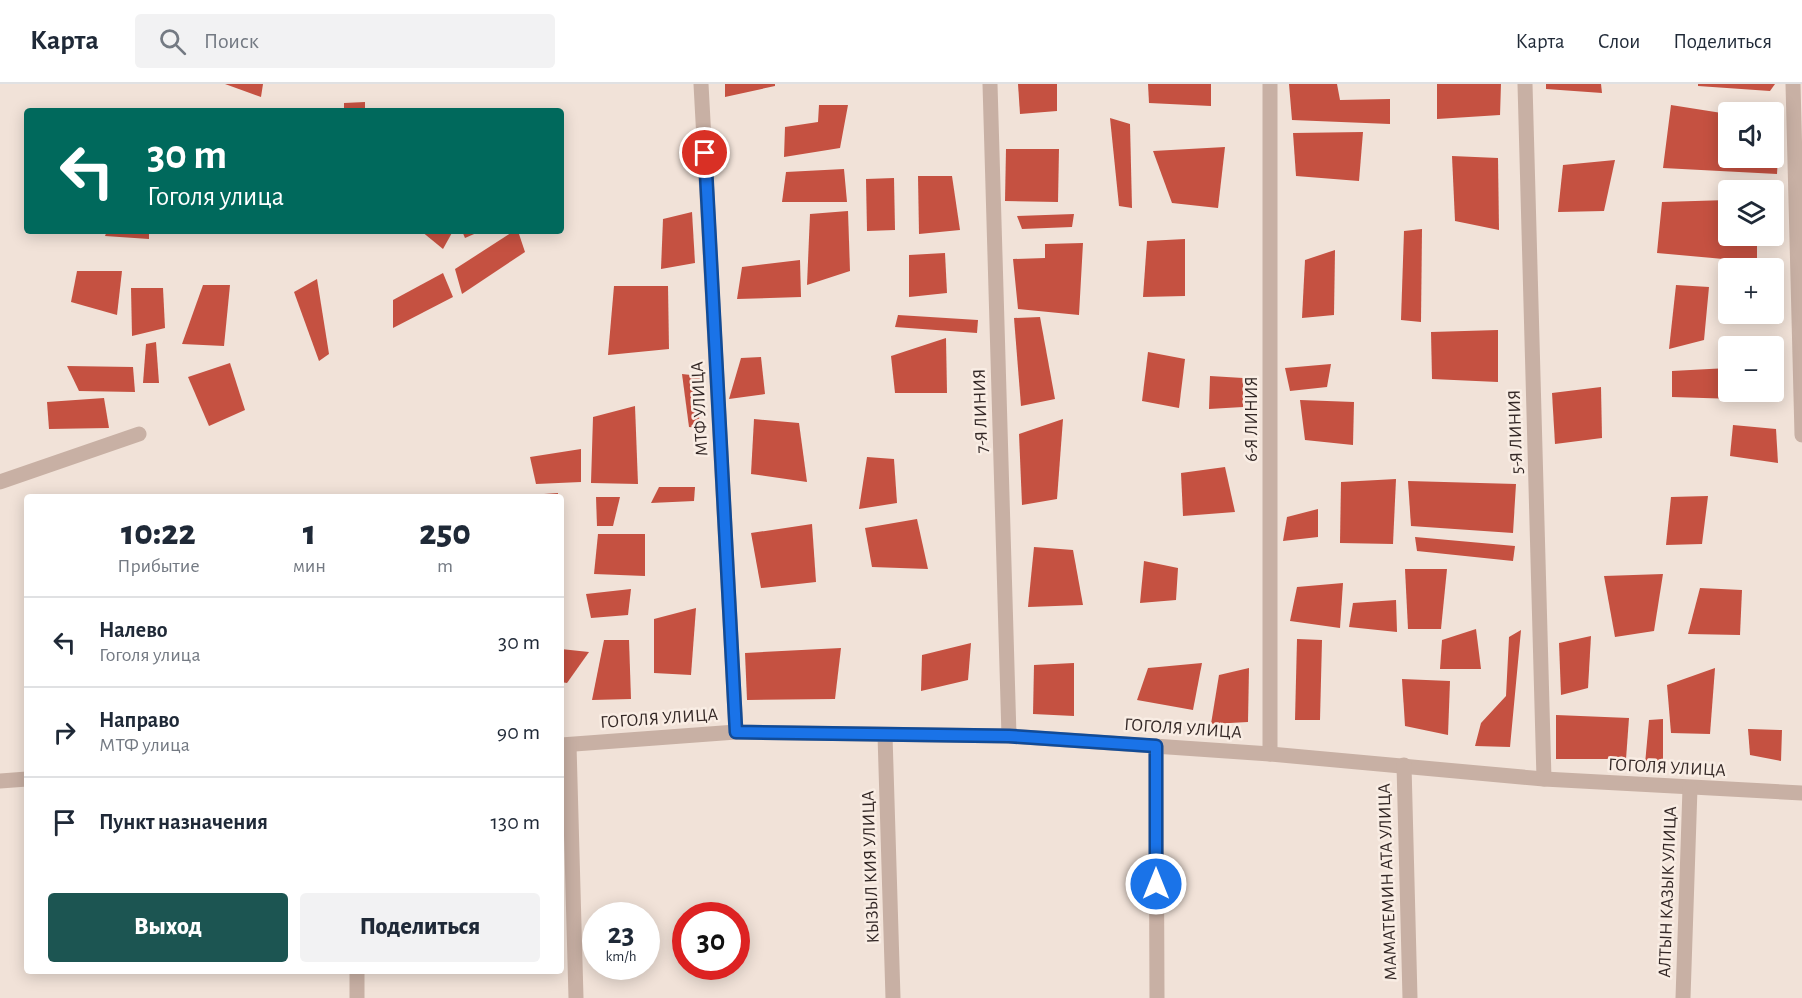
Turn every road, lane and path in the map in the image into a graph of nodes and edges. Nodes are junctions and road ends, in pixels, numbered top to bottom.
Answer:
1 (701, 84) edge
2 (990, 84) edge
3 (1270, 84) edge
4 (1525, 84) edge
5 (1793, 84) edge
6 (139, 434) dead end
7 (1802, 435) edge
8 (0, 482) edge
9 (736, 732) junction
10 (885, 735) junction
11 (1009, 736) junction
12 (565, 745) edge
13 (1156, 746) junction
14 (1270, 754) junction
15 (1404, 765) junction
16 (24, 779) edge
17 (1544, 779) junction
18 (0, 781) edge
19 (1690, 788) junction
20 (1802, 793) edge
21 (357, 974) edge
22 (357, 998) edge
23 (576, 998) edge
24 (893, 998) edge
25 (1157, 998) edge
26 (1410, 998) edge
27 (1683, 998) edge

1 - 9 street, МТФ УЛИЦА
2 - 11 street, 7-Я ЛИНИЯ
3 - 14 street, 6-Я ЛИНИЯ
4 - 17 street, 5-Я ЛИНИЯ
5 - 7 street
6 - 8 street
9 - 10 street, ГОГОЛЯ УЛИЦА
9 - 12 street, ГОГОЛЯ УЛИЦА
10 - 11 street, ГОГОЛЯ УЛИЦА
10 - 24 street, КЫЗЫЛ КИЯ УЛИЦА
11 - 13 street, ГОГОЛЯ УЛИЦА
12 - 23 street
13 - 14 street, ГОГОЛЯ УЛИЦА
13 - 25 street
14 - 15 street, ГОГОЛЯ УЛИЦА
15 - 17 street, ГОГОЛЯ УЛИЦА
15 - 26 street, МАМАТЕМИН АТА УЛИЦА
16 - 18 street
17 - 19 street, ГОГОЛЯ УЛИЦА
19 - 20 street, ГОГОЛЯ УЛИЦА
19 - 27 street, АЛТЫН КАЗЫК УЛИЦА
21 - 22 street

